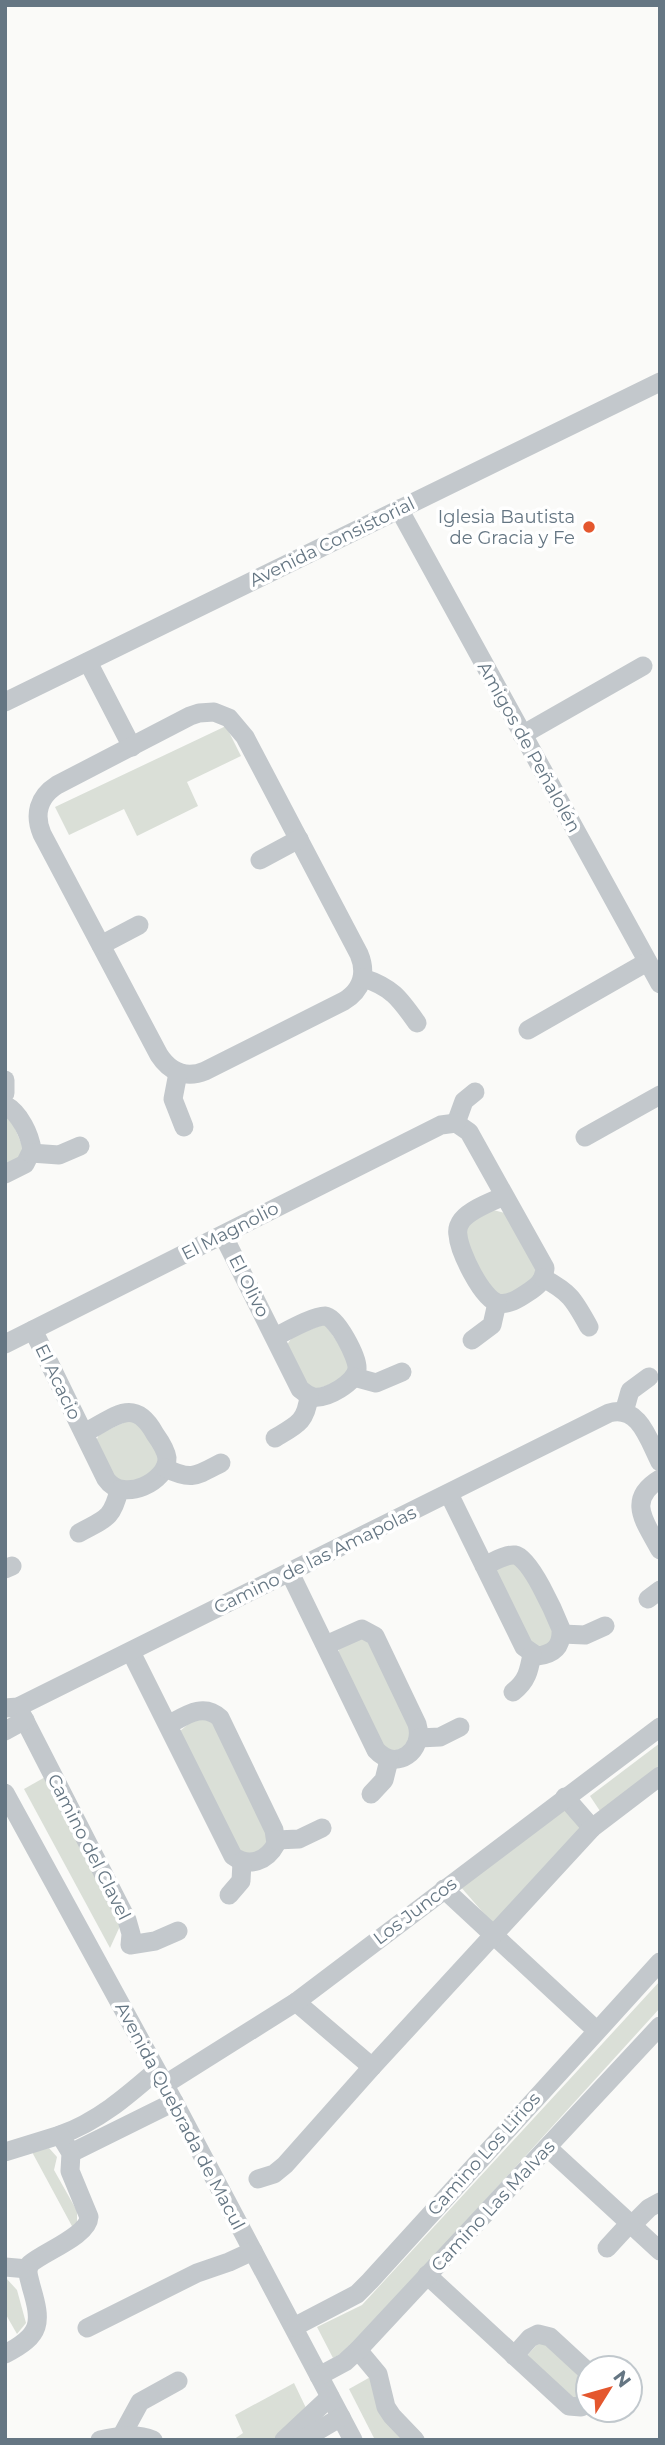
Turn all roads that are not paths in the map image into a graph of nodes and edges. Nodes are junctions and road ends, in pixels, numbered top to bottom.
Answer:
1 (660, 382) edge
2 (399, 509) junction
3 (88, 662) junction
4 (643, 666) dead end
5 (5, 702) edge
6 (522, 735) junction
7 (132, 747) junction
8 (299, 839) junction
9 (260, 860) dead end
10 (139, 925) dead end
11 (101, 945) junction
12 (647, 962) junction
13 (363, 978) junction
14 (660, 984) edge
15 (417, 1023) dead end
16 (528, 1030) dead end
17 (178, 1073) junction
18 (5, 1080) edge
19 (5, 1093) edge
20 (475, 1093) dead end
21 (660, 1095) edge
22 (5, 1105) edge
23 (456, 1123) junction
24 (184, 1127) dead end
25 (585, 1137) dead end
26 (80, 1146) dead end
27 (31, 1153) junction
28 (5, 1174) edge
29 (504, 1196) junction
30 (223, 1235) junction
31 (543, 1278) junction
32 (497, 1303) junction
33 (589, 1328) dead end
34 (33, 1330) junction
35 (275, 1337) junction
36 (472, 1340) dead end
37 (5, 1343) edge
38 (402, 1372) dead end
39 (354, 1377) junction
40 (649, 1377) dead end
41 (309, 1396) junction
42 (624, 1412) junction
43 (84, 1433) junction
44 (275, 1438) dead end
45 (660, 1462) edge
46 (221, 1463) dead end
47 (165, 1468) junction
48 (660, 1479) edge
49 (119, 1490) junction
50 (449, 1494) junction
51 (79, 1533) dead end
52 (660, 1550) edge
53 (484, 1566) junction
54 (290, 1573) junction
55 (605, 1626) dead end
56 (562, 1634) junction
57 (326, 1645) junction
58 (131, 1651) junction
59 (532, 1654) junction
60 (513, 1692) dead end
61 (16, 1712) edge
62 (169, 1725) junction
63 (460, 1727) dead end
64 (660, 1727) edge
65 (5, 1731) edge
66 (419, 1738) junction
67 (390, 1760) junction
68 (660, 1776) edge
69 (5, 1793) edge
70 (371, 1794) dead end
71 (565, 1797) junction
72 (322, 1828) dead end
73 (592, 1828) junction
74 (276, 1840) junction
75 (242, 1862) junction
76 (444, 1889) junction
77 (229, 1895) dead end
78 (178, 1931) dead end
79 (494, 1935) junction
80 (660, 1962) edge
81 (296, 2001) junction
82 (660, 2026) edge
83 (596, 2030) junction
84 (372, 2067) junction
85 (160, 2078) junction
86 (174, 2102) junction
87 (60, 2135) junction
88 (548, 2148) junction
89 (5, 2152) edge
90 (71, 2153) junction
91 (258, 2179) dead end
92 (660, 2202) edge
93 (631, 2224) junction
94 (607, 2248) dead end
95 (253, 2251) junction
96 (660, 2251) edge
97 (5, 2267) edge
98 (28, 2269) junction
99 (427, 2275) junction
100 (293, 2327) junction
101 (86, 2329) dead end
102 (358, 2350) junction
103 (5, 2354) edge
104 (514, 2356) junction
105 (574, 2359) edge
106 (319, 2376) junction
107 (178, 2381) dead end
108 (330, 2397) junction
109 (574, 2406) edge
110 (341, 2417) junction
111 (122, 2435) junction
112 (100, 2440) edge
113 (153, 2440) edge
114 (284, 2440) edge
115 (302, 2440) edge
116 (353, 2440) edge
117 (415, 2440) edge

1 - 2 street, Avenida Consistorial
2 - 3 street, Avenida Consistorial
2 - 6 street, Amigos de Peñalolén
3 - 5 street, Avenida Consistorial
3 - 7 street
4 - 6 street
6 - 12 street, Amigos de Peñalolén
7 - 8 street
7 - 11 street
8 - 9 street
8 - 13 street
10 - 11 street
11 - 17 street
12 - 14 street, Amigos de Peñalolén
12 - 16 street
13 - 15 street
13 - 17 street
17 - 24 street
18 - 19 street
20 - 23 street
21 - 25 street
22 - 27 street
23 - 29 street
23 - 30 street, El Magnolio
26 - 27 street
27 - 28 street
29 - 31 street
29 - 32 street
30 - 34 street, El Magnolio
30 - 35 street, El Olivo
31 - 32 street
31 - 33 street
32 - 36 street
34 - 37 street, El Magnolio
34 - 43 street, El Acacio
35 - 39 street, El Olivo
35 - 41 street, El Olivo
38 - 39 street
39 - 41 street
40 - 42 street
41 - 44 street
42 - 45 street
42 - 50 street, Camino de las Amapolas
43 - 47 street, El Acacio
43 - 49 street, El Acacio
46 - 47 street
47 - 49 street
48 - 52 street
49 - 51 street
50 - 53 street
50 - 54 street, Camino de las Amapolas
53 - 56 street
53 - 59 street
54 - 57 street
54 - 58 street, Camino de las Amapolas
55 - 56 street
56 - 59 street
57 - 66 street
57 - 67 street
58 - 61 street, Camino de las Amapolas
58 - 62 street
59 - 60 street
61 - 65 street, Camino de las Amapolas
61 - 78 street, Camino del Clavel
62 - 74 street
62 - 75 street
63 - 66 street
64 - 71 street, Los Juncos
66 - 67 street
67 - 70 street
68 - 73 street
69 - 85 street, Avenida Quebrada de Macul
71 - 73 street
71 - 76 street, Los Juncos
72 - 74 street
73 - 79 street
74 - 75 street
75 - 77 street
76 - 79 street
76 - 81 street, Los Juncos
79 - 83 street
79 - 84 street
80 - 83 street, Camino Los Lirios
81 - 84 street
81 - 85 street, Los Juncos
82 - 88 street, Camino Las Malvas
83 - 100 street, Camino Los Lirios
84 - 91 street
85 - 86 street, Avenida Quebrada de Macul
85 - 87 street, Los Juncos
86 - 90 street
86 - 95 street, Avenida Quebrada de Macul
87 - 89 street, Los Juncos
87 - 90 street
88 - 93 street
88 - 99 street, Camino Las Malvas
90 - 98 street
92 - 93 street
93 - 94 street
93 - 96 street
95 - 100 street, Avenida Quebrada de Macul
95 - 101 street
97 - 98 street
98 - 103 street
99 - 102 street, Camino Las Malvas
99 - 104 street
100 - 106 street, Avenida Quebrada de Macul
102 - 106 street, Camino Las Malvas
102 - 117 street
104 - 105 street
104 - 109 street
106 - 108 street, Avenida Quebrada de Macul
107 - 111 street
108 - 110 street, Avenida Quebrada de Macul
108 - 114 street
110 - 115 street
110 - 116 street, Avenida Quebrada de Macul
111 - 112 street
111 - 113 street

